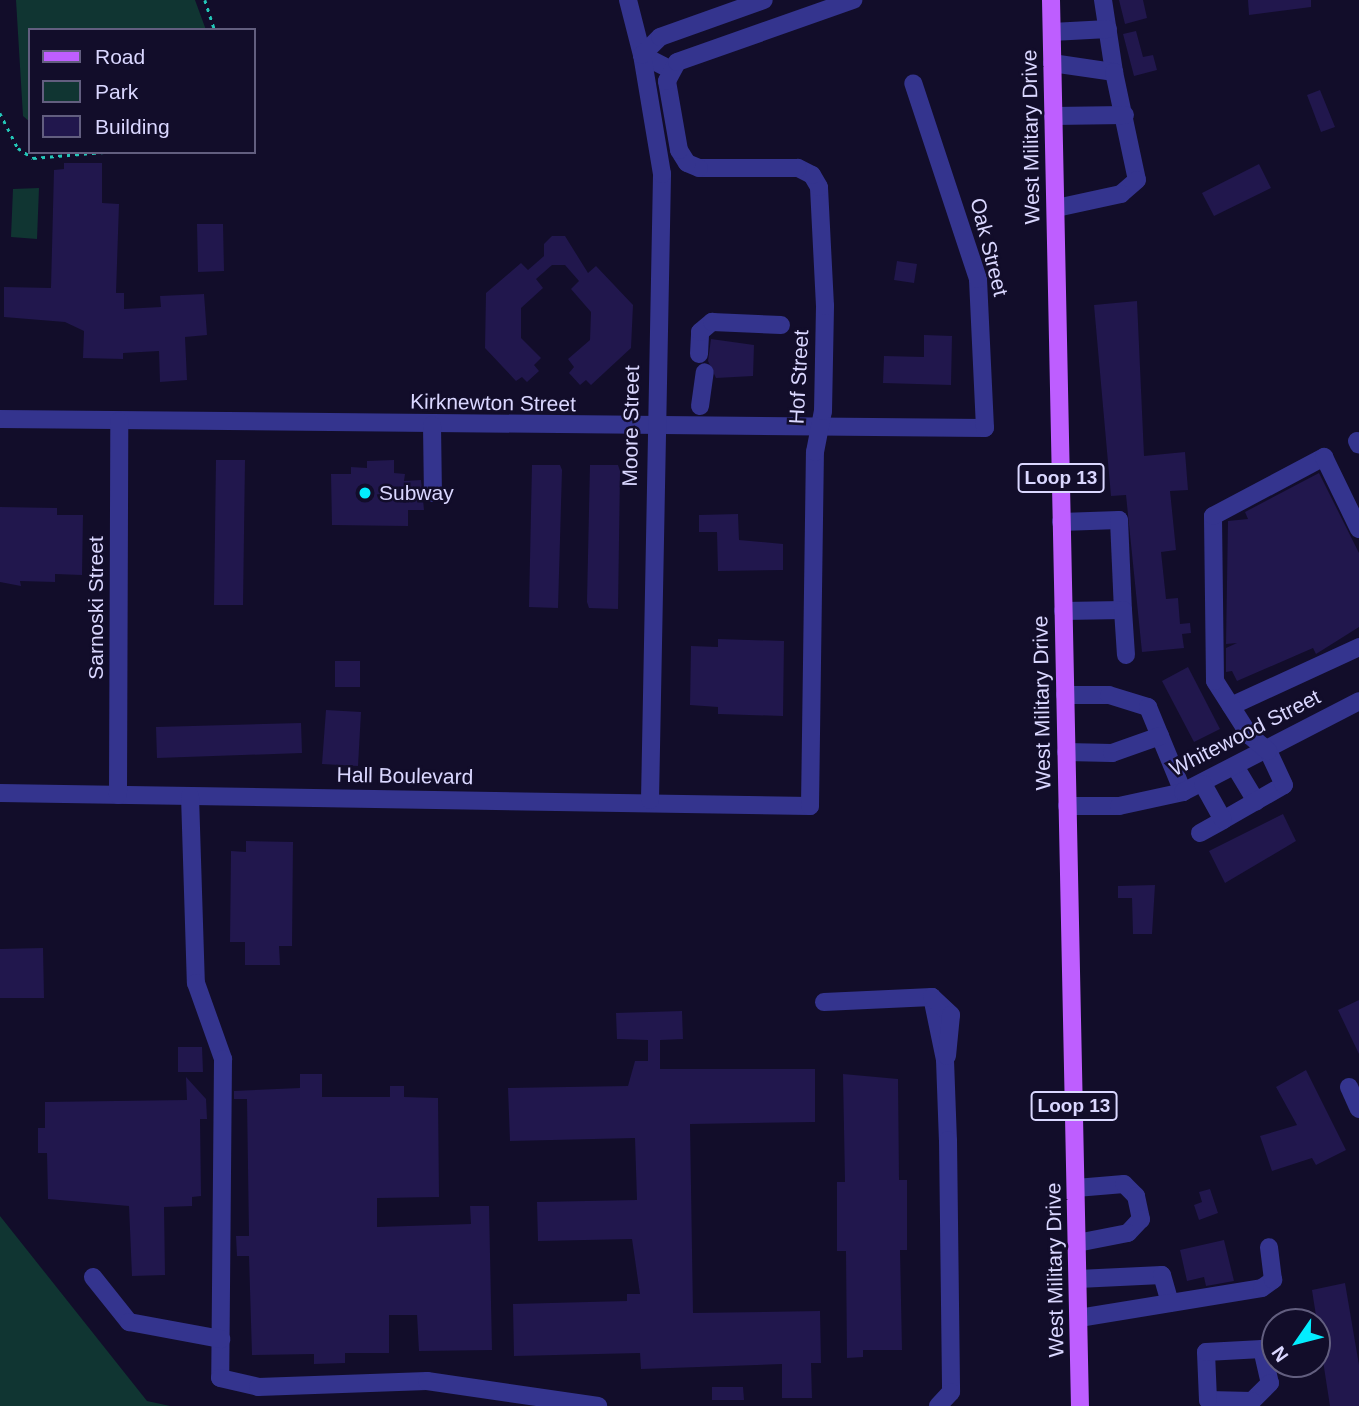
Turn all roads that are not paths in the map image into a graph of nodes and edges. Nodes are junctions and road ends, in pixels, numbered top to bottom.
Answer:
1 (628, 0) edge
2 (764, 0) edge
3 (853, 0) edge
4 (1051, 0) edge
5 (1103, 0) edge
6 (824, 5) edge
7 (725, 14) junction
8 (1108, 29) junction
9 (1052, 32) junction
10 (735, 42) junction
11 (642, 55) junction
12 (1052, 63) junction
13 (671, 70) junction
14 (1114, 72) junction
15 (912, 83) dead end
16 (1125, 115) junction
17 (1053, 116) junction
18 (694, 166) junction
19 (661, 190) junction
20 (1056, 208) junction
21 (781, 328) dead end
22 (700, 406) dead end
23 (0, 419) edge
24 (119, 421) junction
25 (432, 425) junction
26 (653, 428) junction
27 (820, 428) junction
28 (985, 428) joint
29 (433, 493) dead end
30 (1061, 522) junction
31 (1359, 529) edge
32 (1123, 610) junction
33 (1063, 611) junction
34 (1359, 648) edge
35 (1126, 655) dead end
36 (1065, 695) junction
37 (1359, 701) edge
38 (1231, 706) junction
39 (1160, 736) junction
40 (1268, 751) junction
41 (1066, 752) junction
42 (1236, 768) junction
43 (1203, 784) junction
44 (1184, 792) junction
45 (0, 793) edge
46 (118, 795) junction
47 (190, 796) junction
48 (650, 800) junction
49 (1256, 801) junction
50 (810, 806) joint
51 (1067, 806) junction
52 (1223, 820) junction
53 (1200, 833) dead end
54 (824, 1002) dead end
55 (1349, 1087) dead end
56 (1359, 1109) edge
57 (1076, 1188) junction
58 (1077, 1243) junction
59 (1269, 1247) dead end
60 (93, 1277) dead end
61 (1078, 1279) junction
62 (1170, 1303) junction
63 (1079, 1318) junction
64 (221, 1339) junction
65 (598, 1406) edge
66 (938, 1406) edge
67 (1080, 1406) edge

1 - 11 street, Moore Street
2 - 7 street
3 - 6 street
4 - 9 main road, West Military Drive / Loop 13
5 - 8 street
6 - 10 street
7 - 10 street
7 - 11 street
8 - 9 street
8 - 14 street
9 - 12 main road, West Military Drive / Loop 13
10 - 13 street
11 - 13 street
11 - 19 street, Moore Street
12 - 14 street
12 - 17 main road, West Military Drive / Loop 13
13 - 18 street
14 - 16 street
15 - 28 street, Oak Street
16 - 17 street
16 - 20 street
17 - 20 main road, West Military Drive / Loop 13
18 - 19 street
18 - 27 street, Hof Street
19 - 26 street, Moore Street
20 - 30 main road, West Military Drive / Loop 13
21 - 22 street
23 - 24 street, Kirknewton Street
24 - 25 street, Kirknewton Street
24 - 46 street, Sarnoski Street
25 - 26 street, Kirknewton Street
25 - 29 street
26 - 27 street, Kirknewton Street
26 - 48 street, Moore Street
27 - 28 street, Kirknewton Street
27 - 50 street, Hof Street
30 - 32 street
30 - 33 main road, West Military Drive / Loop 13
31 - 38 street
32 - 33 street
32 - 35 street
33 - 36 main road, West Military Drive / Loop 13
34 - 38 street
36 - 39 street
36 - 41 main road, West Military Drive / Loop 13
37 - 40 street, Whitewood Street
38 - 40 street
39 - 41 street
39 - 44 street
40 - 42 street, Whitewood Street
40 - 49 street
41 - 51 main road, West Military Drive / Loop 13
42 - 43 street, Whitewood Street
42 - 49 street
43 - 44 street, Whitewood Street
43 - 52 street
44 - 51 street, Whitewood Street
45 - 46 street, Hall Boulevard
46 - 47 street, Hall Boulevard
47 - 48 street, Hall Boulevard
47 - 64 street
48 - 50 street, Hall Boulevard
49 - 52 street
51 - 57 main road, West Military Drive / Loop 13
52 - 53 street
54 - 66 street
55 - 56 street
57 - 58 main road, West Military Drive / Loop 13
57 - 58 street
58 - 61 main road, West Military Drive / Loop 13
59 - 62 street
60 - 64 street
61 - 62 street
61 - 63 main road, West Military Drive / Loop 13
62 - 63 street
63 - 67 main road, West Military Drive / Loop 13
64 - 65 street

